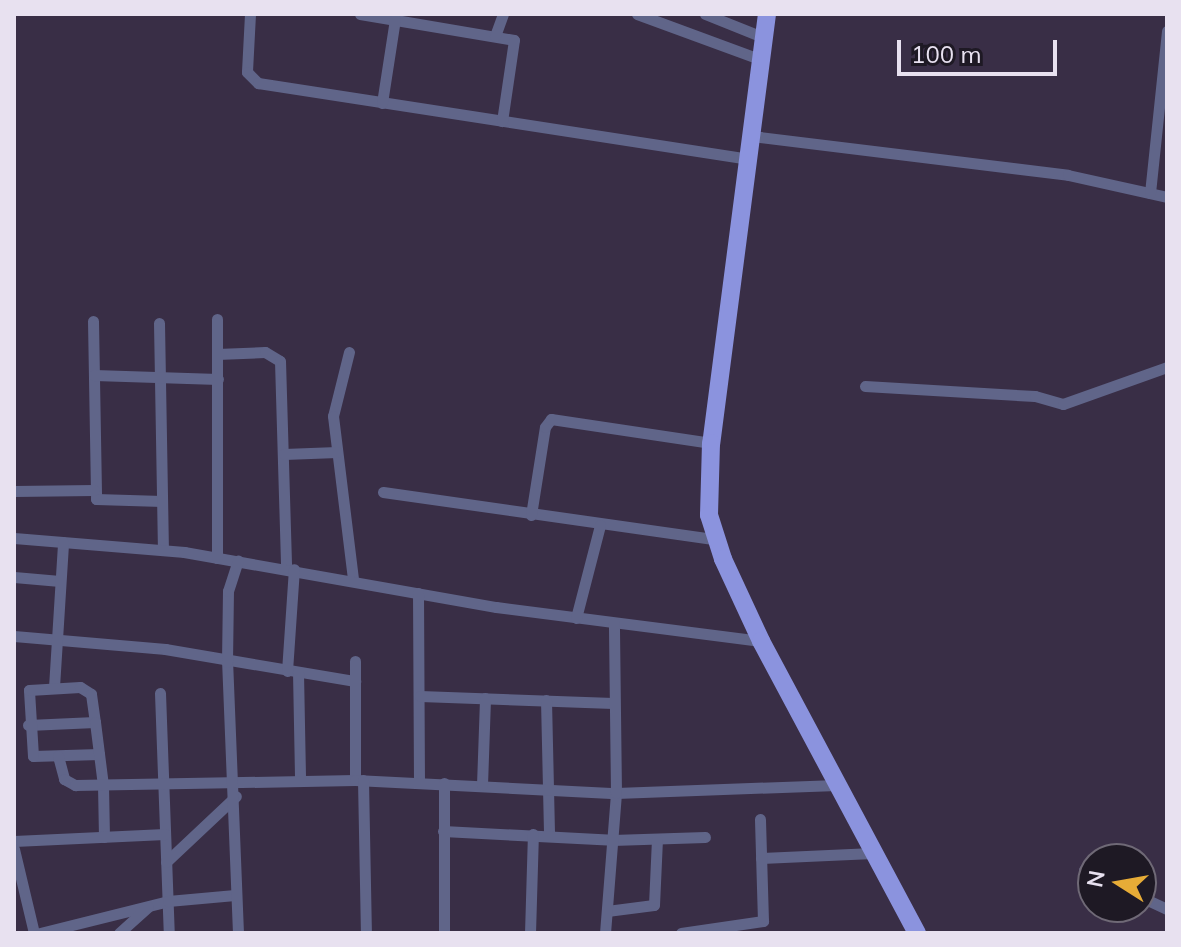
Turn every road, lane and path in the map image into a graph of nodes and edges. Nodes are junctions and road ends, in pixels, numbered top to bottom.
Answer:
1 (250, 14) edge
2 (360, 14) edge
3 (503, 14) edge
4 (637, 14) edge
5 (705, 14) edge
6 (767, 14) edge
7 (395, 19) junction
8 (1167, 31) edge
9 (495, 36) junction
10 (765, 38) junction
11 (762, 60) junction
12 (382, 103) junction
13 (502, 121) junction
14 (752, 136) junction
15 (749, 159) junction
16 (1150, 193) junction
17 (1167, 197) edge
18 (217, 319) dead end
19 (93, 321) dead end
20 (159, 323) dead end
21 (349, 352) dead end
22 (217, 354) junction
23 (1167, 367) edge
24 (94, 375) junction
25 (159, 377) junction
26 (218, 379) junction
27 (865, 386) dead end
28 (711, 443) junction
29 (337, 452) junction
30 (284, 454) junction
31 (94, 490) junction
32 (14, 491) edge
33 (383, 492) dead end
34 (162, 501) junction
35 (531, 515) junction
36 (600, 525) junction
37 (14, 526) edge
38 (14, 538) edge
39 (31, 538) junction
40 (715, 539) junction
41 (63, 542) junction
42 (163, 550) junction
43 (217, 558) junction
44 (238, 561) junction
45 (290, 569) junction
46 (14, 577) edge
47 (353, 580) junction
48 (60, 581) junction
49 (418, 593) junction
50 (576, 618) junction
51 (614, 623) junction
52 (14, 636) edge
53 (57, 641) junction
54 (761, 641) junction
55 (355, 661) dead end
56 (229, 663) junction
57 (293, 671) junction
58 (355, 681) junction
59 (54, 687) junction
60 (160, 693) dead end
61 (420, 696) junction
62 (485, 698) junction
63 (546, 700) junction
64 (613, 703) junction
65 (95, 722) junction
66 (28, 725) junction
67 (99, 754) junction
68 (58, 756) junction
69 (300, 779) junction
70 (235, 780) junction
71 (359, 780) junction
72 (164, 782) junction
73 (419, 782) junction
74 (444, 783) junction
75 (103, 785) junction
76 (482, 785) junction
77 (837, 785) junction
78 (548, 789) junction
79 (616, 793) junction
80 (236, 796) junction
81 (760, 819) dead end
82 (443, 831) junction
83 (165, 834) junction
84 (533, 834) junction
85 (549, 835) junction
86 (104, 837) junction
87 (705, 837) dead end
88 (657, 839) junction
89 (612, 840) junction
90 (14, 841) edge
91 (14, 849) edge
92 (873, 853) junction
93 (761, 858) junction
94 (166, 862) junction
95 (235, 895) junction
96 (168, 901) junction
97 (152, 904) junction
98 (607, 911) junction
99 (37, 933) edge
100 (119, 933) edge
101 (169, 933) edge
102 (238, 933) edge
103 (366, 933) edge
104 (444, 933) edge
105 (530, 933) edge
106 (605, 933) edge
107 (681, 933) edge
108 (917, 933) edge

1 - 12 street
2 - 7 street
3 - 9 street
4 - 11 street
5 - 10 street
6 - 10 main road
7 - 9 street
7 - 12 street
8 - 16 street
9 - 13 street
10 - 11 main road
11 - 14 main road
12 - 13 street
13 - 15 street
14 - 15 main road
14 - 16 street
15 - 28 main road
16 - 17 street
18 - 22 street
19 - 24 street
20 - 25 street
21 - 29 street
22 - 26 street
22 - 30 street
23 - 27 street
24 - 25 street
24 - 31 street
25 - 26 street
25 - 34 street
26 - 43 street
28 - 35 street
28 - 40 main road
29 - 30 street
29 - 47 street
30 - 45 street
31 - 32 street
31 - 34 street
33 - 35 street
34 - 42 street
35 - 36 street
36 - 40 street
36 - 50 street
37 - 39 street
38 - 39 street
39 - 41 street
40 - 54 main road
41 - 42 street
41 - 48 street
42 - 43 street
43 - 44 street
44 - 45 street
44 - 56 street
45 - 47 street
45 - 57 street
46 - 48 street
47 - 49 street
48 - 53 street
49 - 50 street
49 - 61 street
50 - 51 street
51 - 54 street
51 - 64 street
52 - 53 street
53 - 56 street
53 - 59 street
54 - 77 main road
55 - 58 street
56 - 57 street
56 - 70 street
57 - 58 street
57 - 69 street
58 - 71 street
59 - 65 street
59 - 66 street
60 - 72 street
61 - 62 street
61 - 73 street
62 - 63 street
62 - 76 street
63 - 64 street
63 - 78 street
64 - 79 street
65 - 66 street
65 - 67 street
66 - 68 street
67 - 68 street
67 - 75 street
68 - 75 street
69 - 70 street
69 - 71 street
70 - 72 street
70 - 80 street
71 - 73 street
71 - 103 street
72 - 75 street
72 - 83 street
73 - 74 street
74 - 76 street
74 - 82 street
75 - 86 street
76 - 78 street
77 - 79 street
77 - 92 main road
78 - 79 street
78 - 85 street
79 - 89 street
80 - 94 street
80 - 95 street
81 - 93 street
82 - 84 street
82 - 104 street
83 - 86 street
83 - 94 street
84 - 85 street
84 - 105 street
85 - 89 street
86 - 90 street
87 - 88 street
88 - 89 street
88 - 98 street
89 - 98 street
91 - 99 street
92 - 93 street
92 - 108 main road
93 - 107 street
94 - 96 street
95 - 96 street
95 - 102 street
96 - 97 street
96 - 101 street
97 - 99 street
97 - 100 street
98 - 106 street

